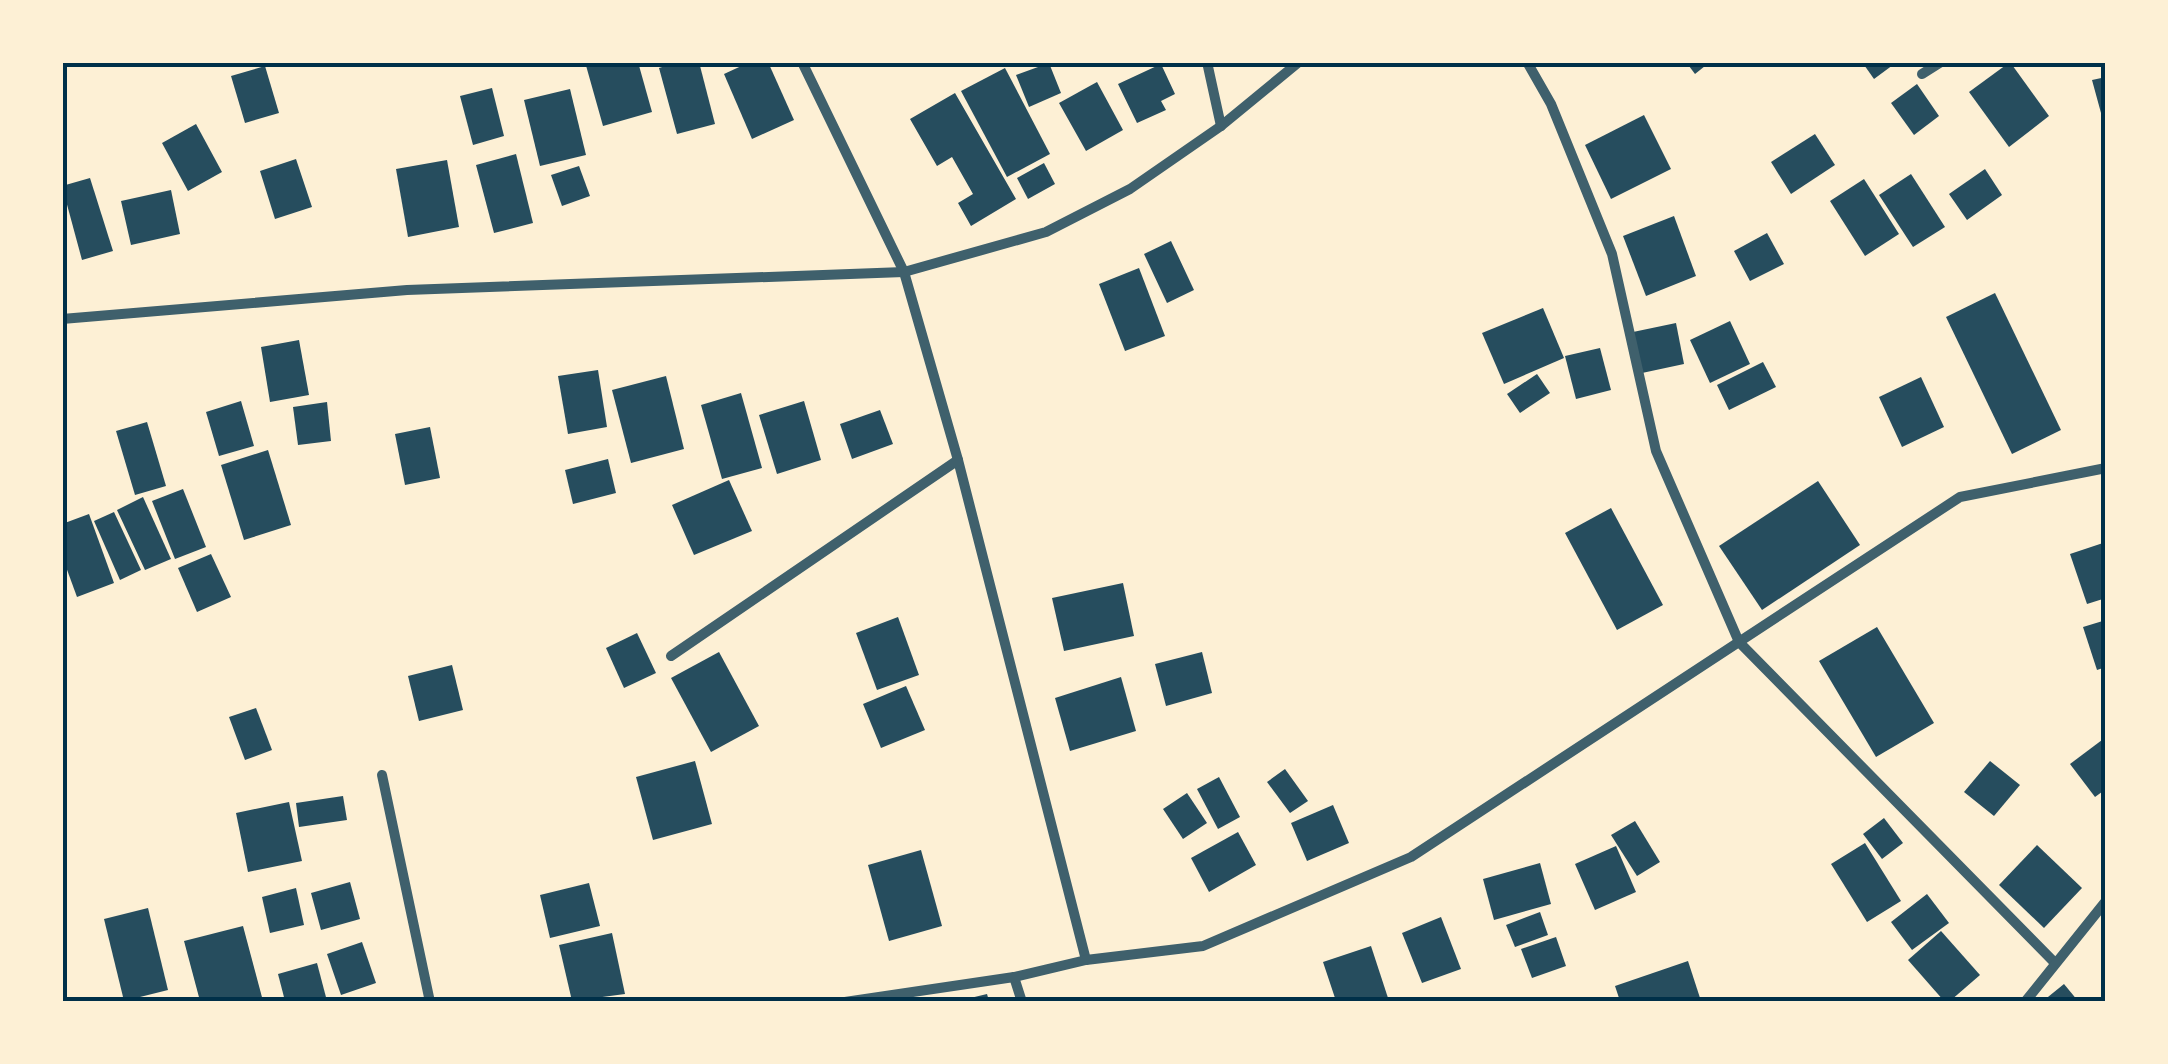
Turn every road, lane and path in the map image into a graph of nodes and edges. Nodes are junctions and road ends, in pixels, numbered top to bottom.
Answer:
1 (802, 62) edge
2 (1207, 62) edge
3 (1299, 62) edge
4 (1527, 62) edge
5 (1941, 62) edge
6 (1922, 74) dead end
7 (1221, 126) junction
8 (904, 272) junction
9 (62, 320) edge
10 (958, 460) junction
11 (2106, 468) edge
12 (1740, 642) junction
13 (671, 656) dead end
14 (382, 775) dead end
15 (2106, 901) edge
16 (1086, 960) junction
17 (2055, 963) junction
18 (1014, 978) junction
19 (430, 1002) edge
20 (845, 1002) edge
21 (1022, 1002) edge
22 (2025, 1002) edge

1 - 8 street
2 - 7 street
3 - 7 street
4 - 12 street
5 - 6 street
7 - 8 street
8 - 9 street
8 - 10 street
10 - 13 street
10 - 16 street
11 - 12 street
12 - 16 street
12 - 17 street
14 - 19 street
15 - 17 street
16 - 18 street
17 - 22 street
18 - 20 street
18 - 21 street

